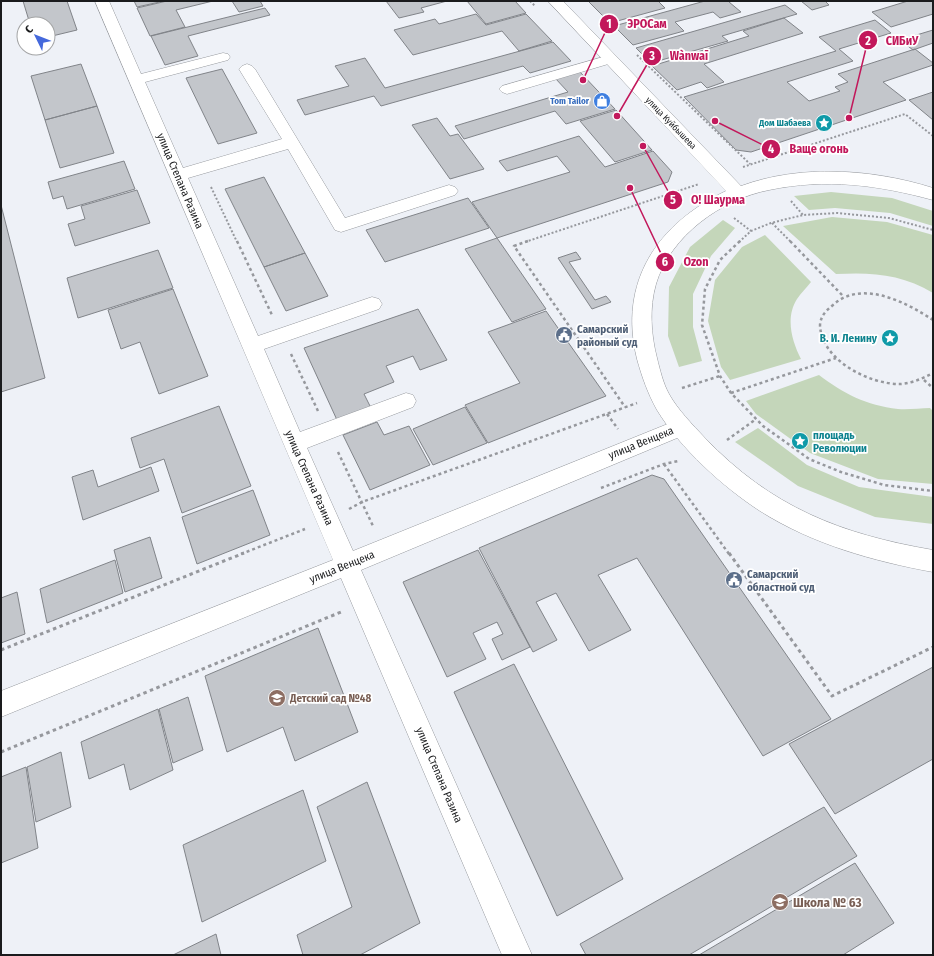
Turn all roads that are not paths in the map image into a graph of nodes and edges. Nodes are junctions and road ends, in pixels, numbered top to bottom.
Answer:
1 (102, 1) edge
2 (555, 1) edge
3 (223, 57) dead end
4 (610, 59) junction
5 (247, 69) dead end
6 (136, 80) junction
7 (507, 89) dead end
8 (292, 142) junction
9 (178, 175) junction
10 (449, 191) dead end
11 (737, 192) junction
12 (933, 194) edge
13 (372, 304) dead end
14 (251, 346) junction
15 (406, 401) dead end
16 (682, 427) junction
17 (294, 444) junction
18 (933, 562) edge
19 (347, 565) junction
20 (1, 704) edge
21 (517, 955) edge

1 - 6 street, улица Степана Разина
2 - 4 street, улица Куйбышева
3 - 6 street
4 - 7 street
4 - 11 street, улица Куйбышева
5 - 8 street
6 - 9 street, улица Степана Разина
8 - 9 street
8 - 10 street
9 - 14 street, улица Степана Разина
11 - 12 street
11 - 16 street
13 - 14 street
14 - 17 street, улица Степана Разина
15 - 17 street
16 - 18 street
16 - 19 street, улица Венцека
17 - 19 street, улица Степана Разина
19 - 20 street, улица Венцека
19 - 21 street, улица Степана Разина

